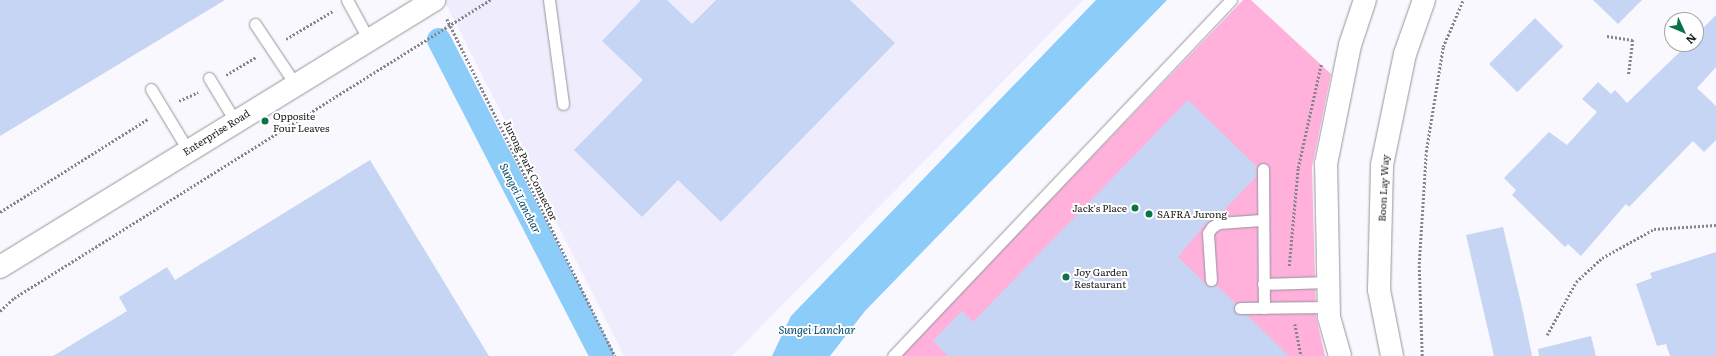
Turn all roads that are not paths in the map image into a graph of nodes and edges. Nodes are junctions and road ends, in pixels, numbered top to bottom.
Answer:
1 (347, 0) edge
2 (434, 0) edge
3 (549, 0) edge
4 (1231, 0) edge
5 (1365, 0) edge
6 (1424, 0) edge
7 (255, 24) dead end
8 (369, 40) junction
9 (209, 78) dead end
10 (295, 84) junction
11 (152, 89) dead end
12 (563, 104) dead end
13 (235, 121) junction
14 (188, 150) junction
15 (1262, 169) dead end
16 (1261, 220) junction
17 (0, 267) edge
18 (1211, 280) dead end
19 (1329, 282) junction
20 (1263, 284) junction
21 (1329, 307) junction
22 (1240, 308) dead end
23 (1264, 308) junction
24 (893, 356) edge
25 (1340, 356) edge
26 (1392, 356) edge

1 - 8 lane
2 - 8 main road, Enterprise Road
3 - 12 lane
4 - 24 lane
5 - 19 main road
6 - 26 main road, Boon Lay Way
7 - 10 lane
8 - 10 main road, Enterprise Road
9 - 13 lane
10 - 13 main road, Enterprise Road
11 - 14 lane
13 - 14 main road, Enterprise Road
14 - 17 main road, Enterprise Road
15 - 16 lane
16 - 18 lane
16 - 20 lane
19 - 20 lane
19 - 21 main road
20 - 23 lane
21 - 23 lane
21 - 25 main road
22 - 23 lane

